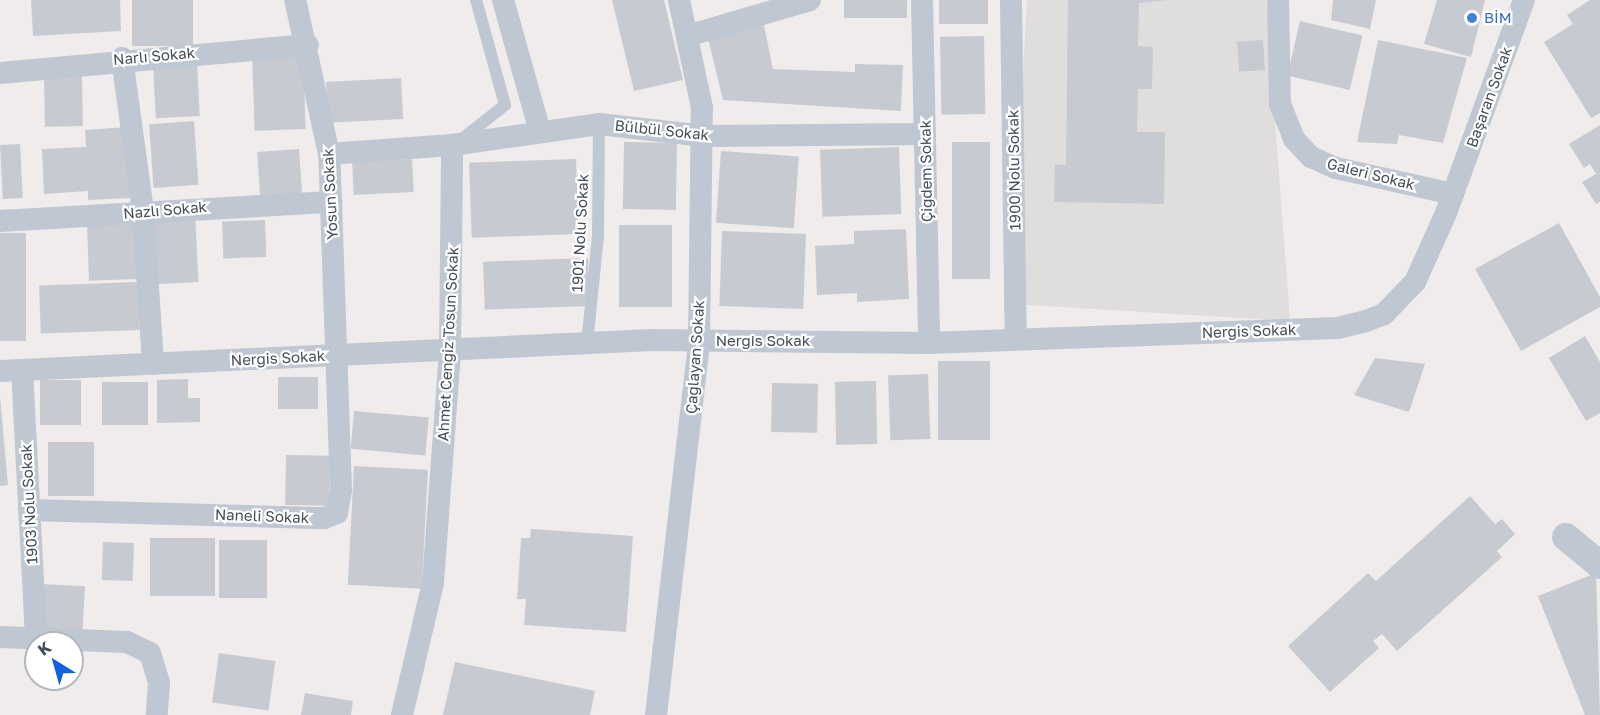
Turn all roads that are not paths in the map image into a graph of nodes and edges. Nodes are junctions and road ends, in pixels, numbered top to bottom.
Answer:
1 (295, 0) edge
2 (476, 0) edge
3 (503, 0) edge
4 (679, 0) edge
5 (810, 0) edge
6 (922, 0) edge
7 (1011, 0) edge
8 (1278, 0) edge
9 (1524, 0) edge
10 (687, 36) junction
11 (308, 45) junction
12 (122, 58) junction
13 (0, 73) edge
14 (599, 124) junction
15 (540, 132) junction
16 (925, 134) junction
17 (704, 136) junction
18 (452, 145) junction
19 (329, 154) junction
20 (1453, 194) junction
21 (331, 202) junction
22 (143, 212) junction
23 (0, 221) edge
24 (1016, 339) junction
25 (699, 341) junction
26 (587, 343) junction
27 (929, 343) junction
28 (450, 350) junction
29 (333, 355) junction
30 (153, 364) junction
31 (11, 370) edge
32 (29, 510) junction
33 (1566, 537) dead end
34 (1600, 565) edge
35 (36, 631) edge
36 (0, 637) edge
37 (24, 638) edge
38 (84, 640) edge
39 (157, 715) edge
40 (402, 715) edge
41 (656, 715) edge

1 - 11 street, Yosun Sokak
2 - 18 lane
3 - 15 street
4 - 10 street, Çağlayan Sokak
5 - 10 street
6 - 16 street, Çiğdem Sokak
7 - 24 street, 1900 Nolu Sokak
8 - 20 street, Galeri Sokak
9 - 20 street, Başaran Sokak
10 - 17 street, Çağlayan Sokak
11 - 12 street, Narlı Sokak
11 - 19 street, Yosun Sokak
12 - 13 street, Narlı Sokak
12 - 22 street
14 - 15 street, Bülbül Sokak
14 - 17 street, Bülbül Sokak
14 - 26 lane, 1901 Nolu Sokak
15 - 18 street, Bülbül Sokak
16 - 17 street, Bülbül Sokak
16 - 27 street, Çiğdem Sokak
17 - 25 street, Çağlayan Sokak
18 - 19 street, Bülbül Sokak
18 - 28 street, Ahmet Cengiz Tosun Sokak
19 - 21 street, Yosun Sokak
20 - 24 street, Nergis Sokak
21 - 22 street, Nazlı Sokak
21 - 29 street, Yosun Sokak
22 - 23 street, Nazlı Sokak
22 - 30 street
24 - 27 street, Nergis Sokak
25 - 26 street, Nergis Sokak
25 - 27 street, Nergis Sokak
25 - 41 street, Çağlayan Sokak
26 - 28 street, Nergis Sokak
28 - 29 street, Nergis Sokak
28 - 40 street, Ahmet Cengiz Tosun Sokak
29 - 30 street, Nergis Sokak
29 - 32 street, Naneli Sokak
30 - 31 street, Nergis Sokak
31 - 32 street, 1903 Nolu Sokak
32 - 35 street, 1903 Nolu Sokak
33 - 34 street
36 - 37 street
38 - 39 street

